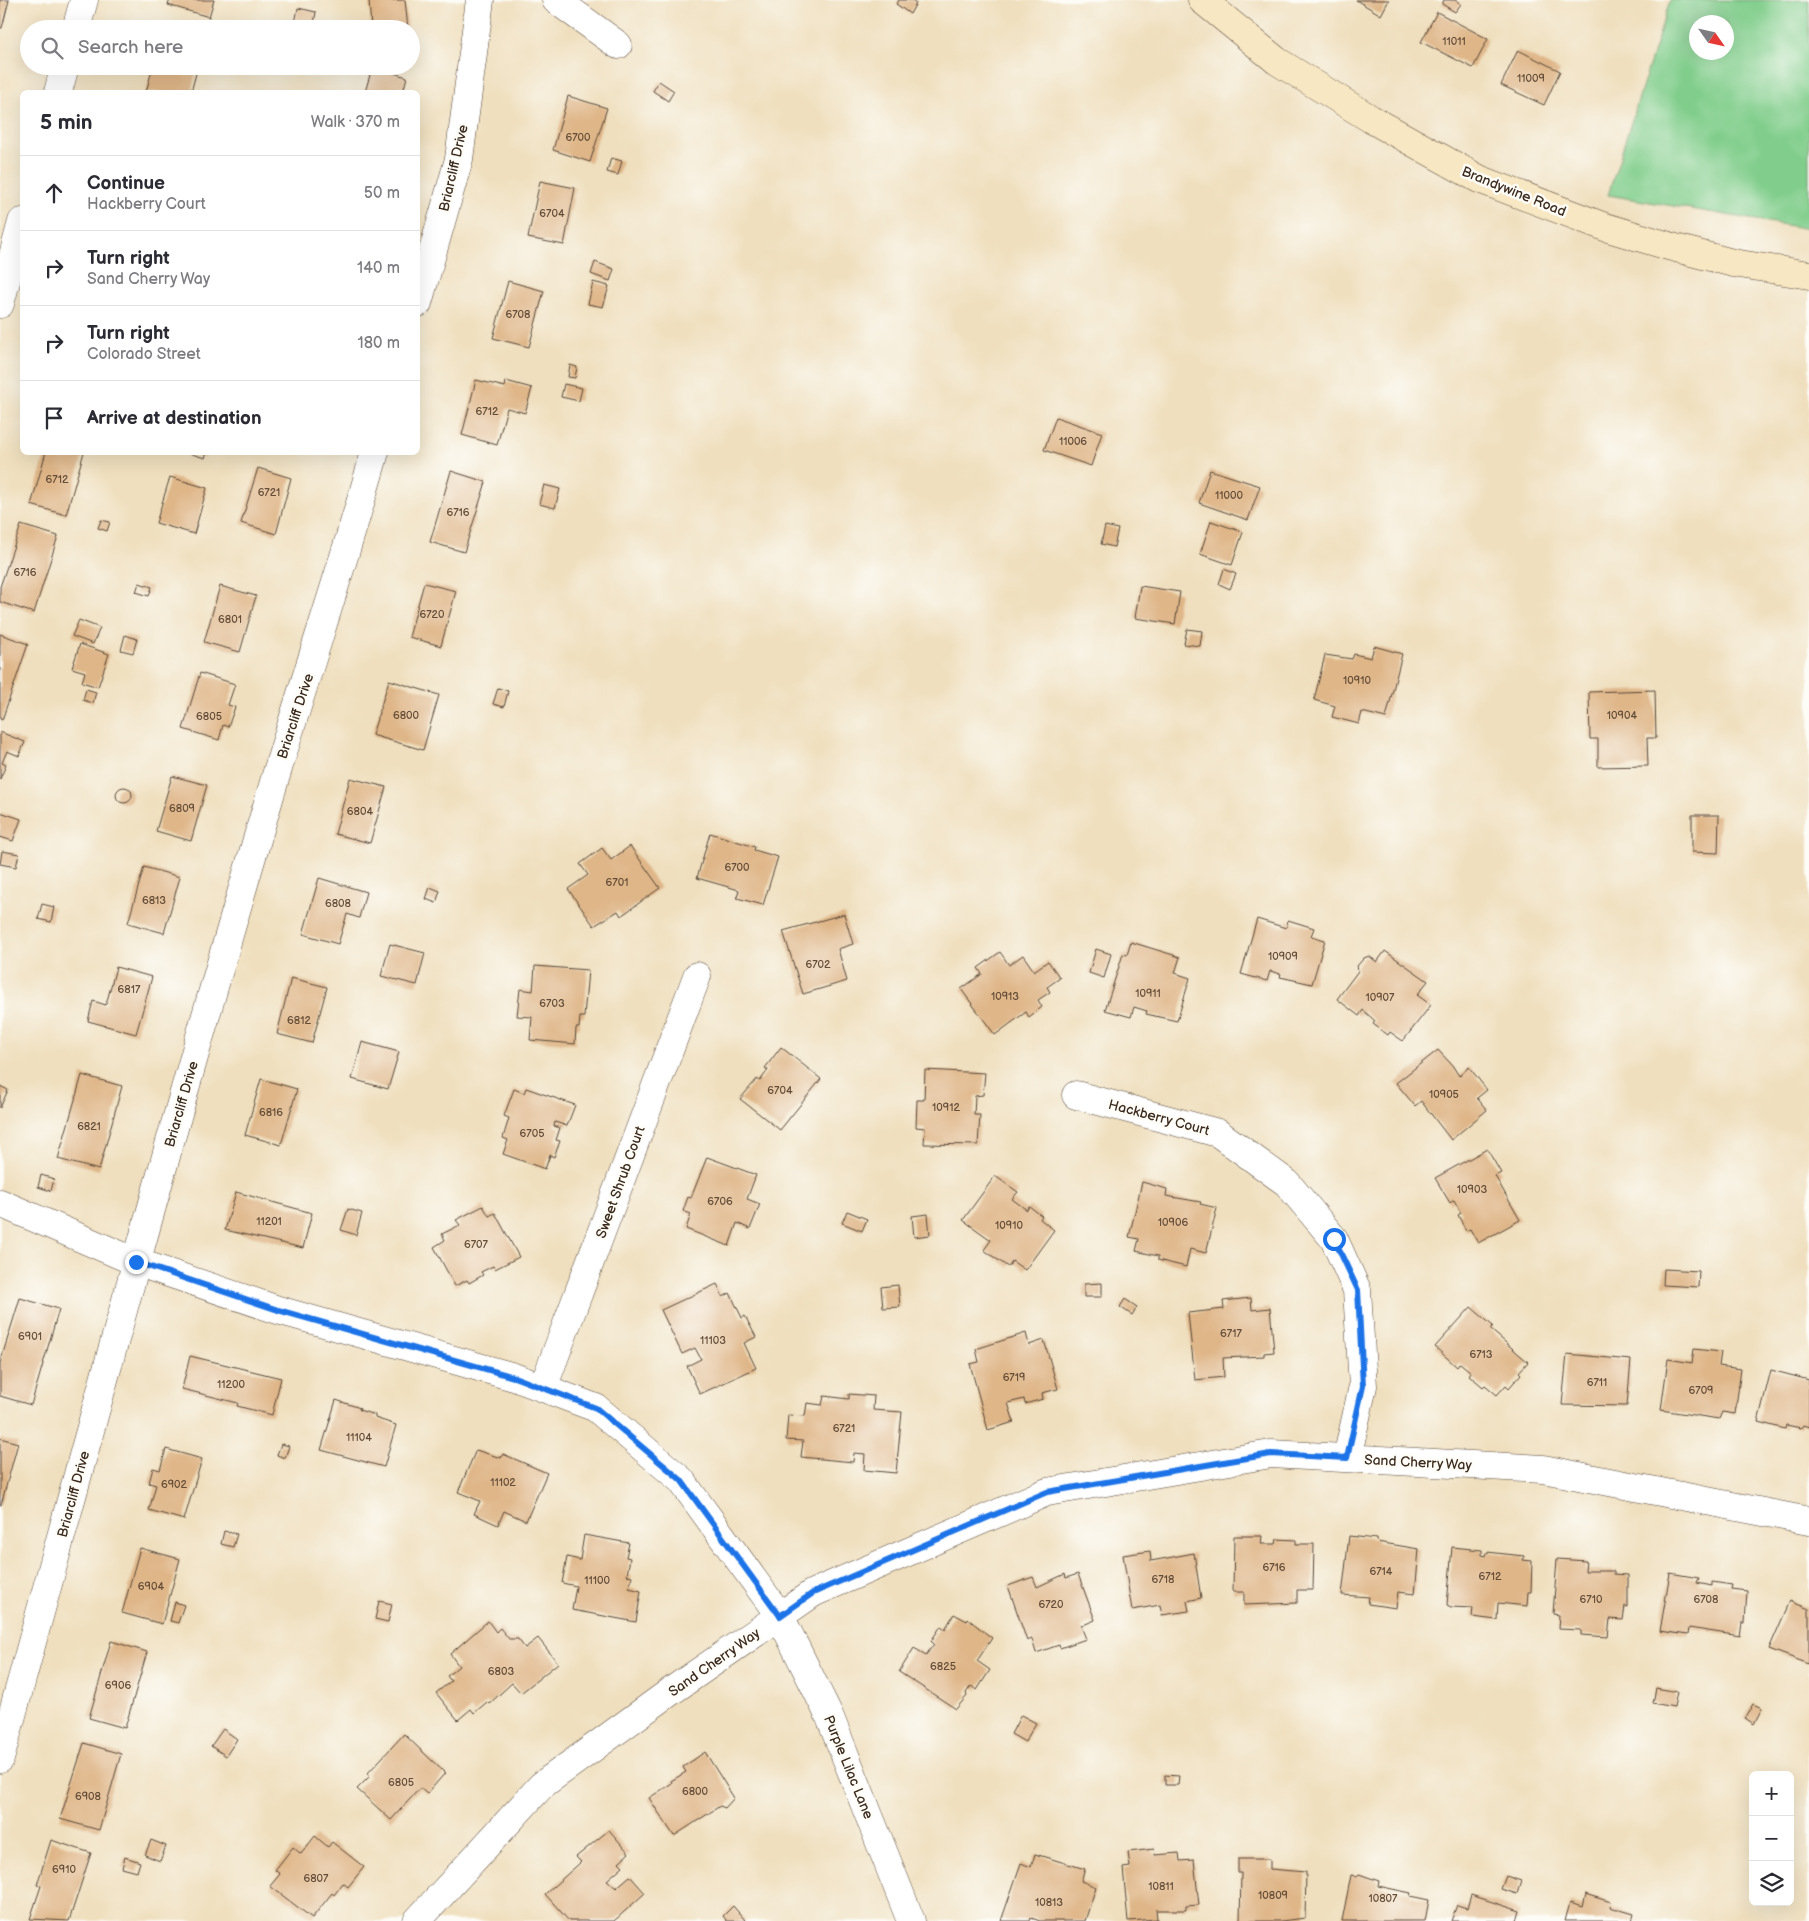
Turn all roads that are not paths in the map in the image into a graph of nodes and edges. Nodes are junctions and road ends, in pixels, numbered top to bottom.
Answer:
1 (84, 0) edge
2 (480, 0) edge
3 (556, 0) edge
4 (1202, 0) edge
5 (78, 20) edge
6 (618, 45) dead end
7 (63, 75) edge
8 (59, 90) edge
9 (20, 229) edge
10 (1809, 276) edge
11 (420, 296) edge
12 (0, 304) edge
13 (374, 455) edge
14 (697, 976) dead end
15 (1076, 1095) dead end
16 (0, 1203) edge
17 (136, 1262) junction
18 (543, 1388) junction
19 (1347, 1458) junction
20 (1809, 1521) edge
21 (780, 1616) junction
22 (0, 1759) edge
23 (417, 1921) edge
24 (911, 1921) edge

1 - 5 street
2 - 11 street, Briarcliff Drive
3 - 6 street
4 - 10 main road, Brandywine Road
7 - 8 street
9 - 12 street
13 - 17 street, Briarcliff Drive
14 - 18 street, Sweet Shrub Court
15 - 19 street, Hackberry Court
16 - 17 street, Purple Lilac Lane
17 - 18 street, Purple Lilac Lane
17 - 22 street, Briarcliff Drive
18 - 21 street, Purple Lilac Lane
19 - 20 street, Sand Cherry Way
19 - 21 street, Sand Cherry Way
21 - 23 street, Sand Cherry Way
21 - 24 street, Purple Lilac Lane

